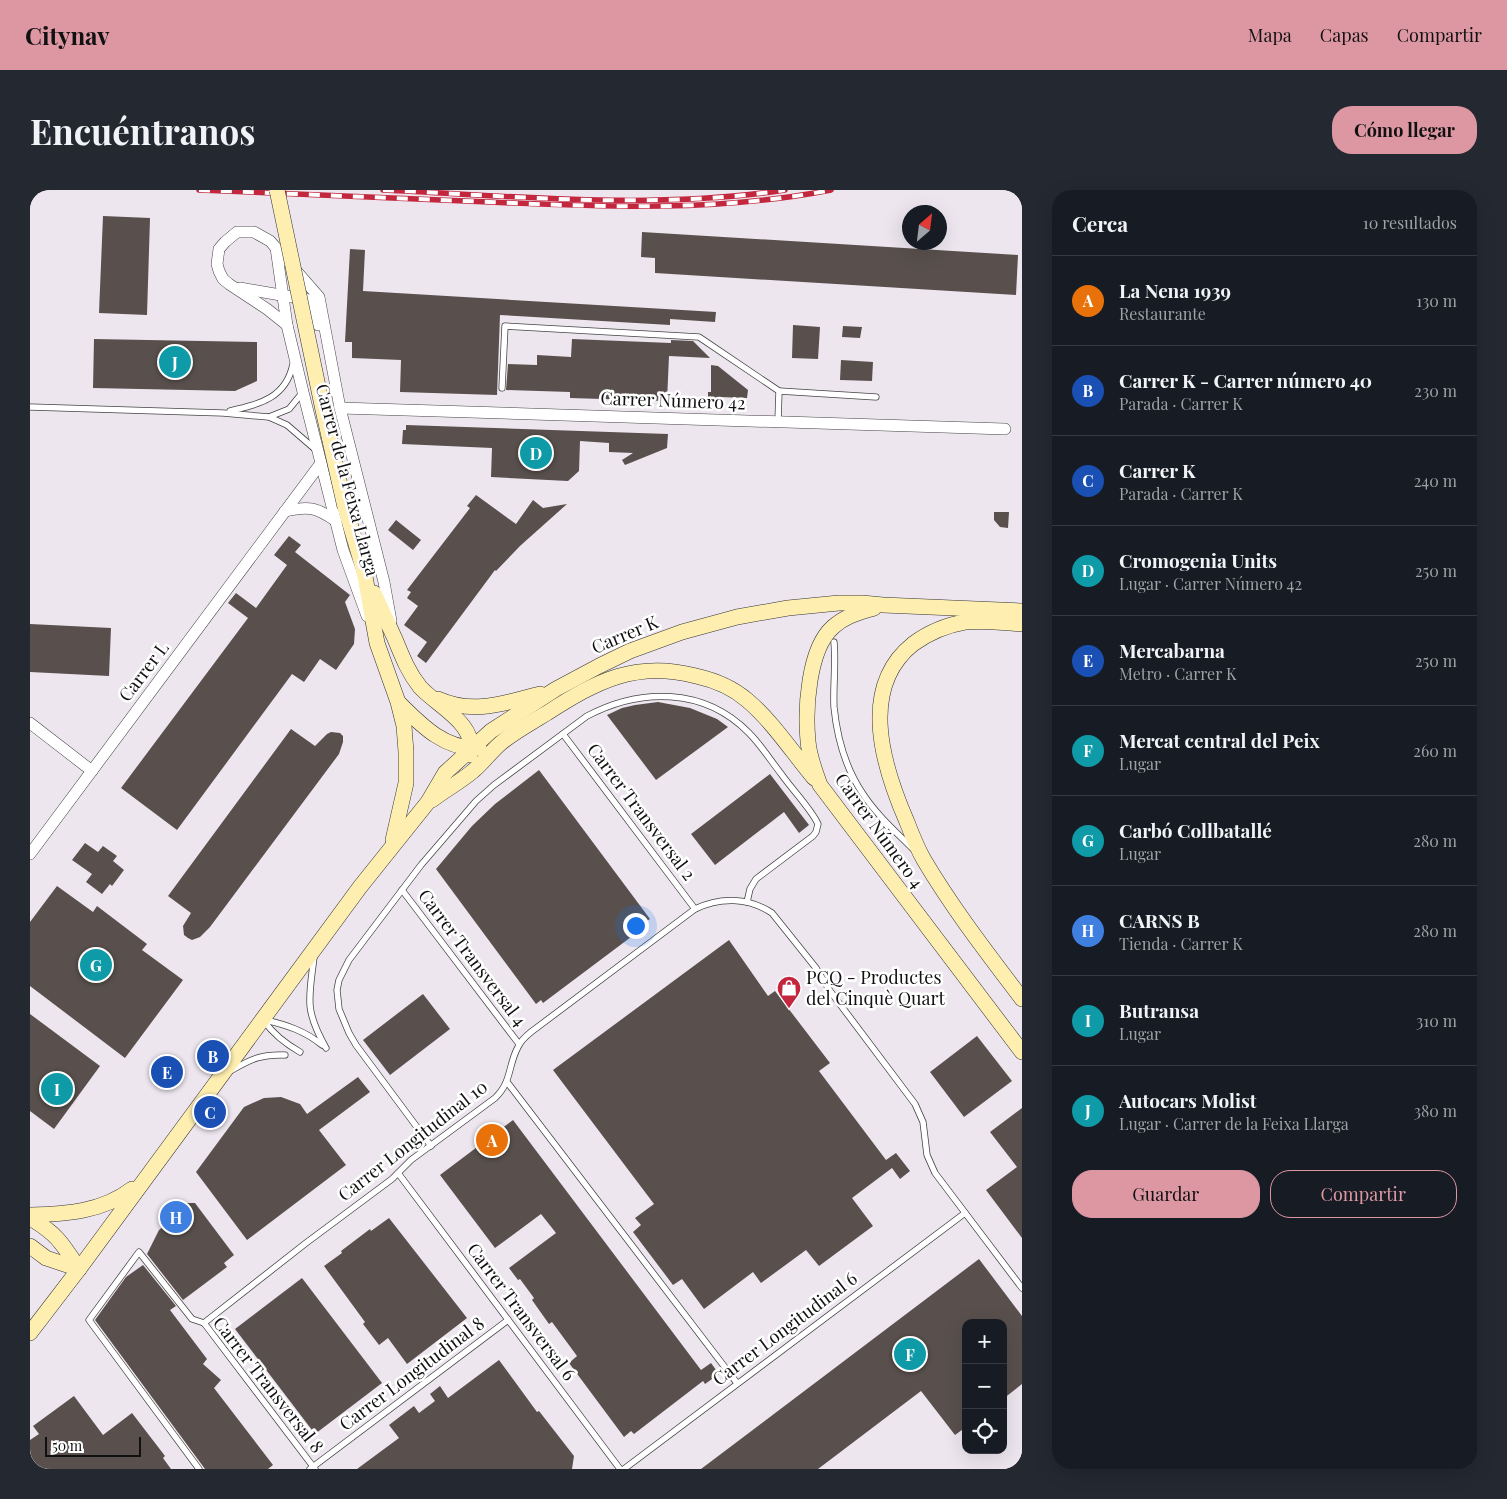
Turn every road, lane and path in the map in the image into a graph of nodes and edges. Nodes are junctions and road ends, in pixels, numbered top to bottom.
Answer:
1 (277, 190) edge
2 (276, 248) junction
3 (229, 284) junction
4 (282, 295) junction
5 (287, 325) junction
6 (295, 356) junction
7 (502, 388) dead end
8 (303, 392) junction
9 (779, 392) junction
10 (876, 397) dead end
11 (30, 407) edge
12 (340, 408) junction
13 (223, 413) junction
14 (270, 417) junction
15 (778, 421) junction
16 (1005, 429) dead end
17 (320, 458) junction
18 (285, 511) junction
19 (336, 521) junction
20 (364, 571) junction
21 (883, 605) junction
22 (1022, 611) edge
23 (1022, 624) edge
24 (394, 639) junction
25 (834, 642) dead end
26 (377, 643) junction
27 (556, 689) junction
28 (425, 691) junction
29 (398, 702) junction
30 (30, 723) edge
31 (563, 734) junction
32 (501, 742) junction
33 (472, 748) junction
34 (92, 771) junction
35 (454, 784) junction
36 (820, 785) junction
37 (428, 802) junction
38 (392, 846) junction
39 (30, 854) edge
40 (923, 858) junction
41 (402, 890) junction
42 (747, 902) junction
43 (695, 909) junction
44 (315, 949) junction
45 (1022, 999) edge
46 (263, 1020) junction
47 (519, 1044) junction
48 (300, 1052) dead end
49 (1022, 1052) edge
50 (285, 1055) dead end
51 (221, 1076) junction
52 (507, 1082) junction
53 (431, 1146) junction
54 (398, 1173) junction
55 (143, 1180) junction
56 (965, 1213) junction
57 (30, 1216) edge
58 (30, 1246) edge
59 (79, 1269) junction
60 (1022, 1288) edge
61 (508, 1320) junction
62 (204, 1323) junction
63 (30, 1333) edge
64 (737, 1383) junction
65 (313, 1468) edge
66 (199, 1469) edge
67 (620, 1469) edge
68 (624, 1469) edge

1 - 20 main road, Carrer de la Feixa Llarga, bridge
2 - 3 street, Carrer de la Feixa Llarga
2 - 4 street, Carrer de la Feixa Llarga
2 - 12 street, Carrer de la Feixa Llarga
3 - 4 street, Carrer de la Feixa Llarga
3 - 5 street, Carrer de la Feixa Llarga
4 - 5 street, Carrer de la Feixa Llarga
4 - 12 street, Carrer de la Feixa Llarga
5 - 6 street, Carrer de la Feixa Llarga
6 - 8 street, Carrer de la Feixa Llarga
6 - 13 lane
7 - 9 lane
8 - 14 lane
8 - 17 street, Carrer de la Feixa Llarga
9 - 10 lane
9 - 15 lane
11 - 13 lane
12 - 15 street, Carrer Número 42
12 - 24 street, Carrer de la Feixa Llarga
13 - 14 lane
14 - 17 lane
15 - 16 street, Carrer Número 42
17 - 18 street, Carrer L
17 - 19 street, Carrer de la Feixa Llarga
18 - 19 street
18 - 34 street, Carrer L
19 - 26 street, Carrer de la Feixa Llarga
20 - 24 main road, Carrer de la Feixa Llarga
20 - 26 main road, Carrer de la Feixa Llarga
21 - 22 main road, Carrer K
21 - 27 main road, Carrer K
21 - 36 main road, Carrer Número 4
23 - 40 main road, Carrer Número 4
24 - 28 main road, Carrer de la Feixa Llarga
25 - 40 lane
26 - 29 main road, Carrer de la Feixa Llarga
27 - 28 main road, Carrer de la Feixa Llarga
27 - 33 main road, Carrer K
28 - 33 main road, Carrer de la Feixa Llarga
29 - 33 main road, Carrer de la Feixa Llarga
29 - 38 main road, Carrer de la Feixa Llarga
30 - 34 street
31 - 41 lane
31 - 42 lane
31 - 43 lane, Carrer Transversal 2
32 - 33 main road, Carrer de la Feixa Llarga
32 - 35 main road, Carrer K
32 - 36 main road, Carrer K
33 - 35 main road
33 - 37 main road, Carrer K
34 - 39 street, Carrer L
35 - 37 main road, Carrer K
36 - 49 main road, Carrer Número 4
37 - 38 main road, Carrer K
38 - 44 main road, Carrer K
40 - 45 main road, Carrer Número 4
41 - 47 lane, Carrer Transversal 4
41 - 53 lane
42 - 43 lane
42 - 56 lane
43 - 47 lane
44 - 46 main road, Carrer K
44 - 46 lane
46 - 48 lane
46 - 51 main road, Carrer K
47 - 52 lane, Carrer Longitudinal 10
50 - 51 lane
51 - 55 main road, Carrer K
52 - 53 lane, Carrer Longitudinal 10
52 - 64 lane
53 - 54 lane, Carrer Longitudinal 10
54 - 61 lane, Carrer Transversal 6
54 - 62 lane, Carrer Longitudinal 10
55 - 57 main road
55 - 59 main road, Carrer K
56 - 60 lane
56 - 64 lane, Carrer Longitudinal 6
57 - 59 main road
58 - 59 main road
59 - 63 main road, Carrer K
61 - 65 lane, Carrer Longitudinal 8
61 - 67 lane, Carrer Transversal 6
62 - 65 lane, Carrer Transversal 8
62 - 66 lane, Carrer Transversal 8
64 - 68 lane, Carrer Longitudinal 6

